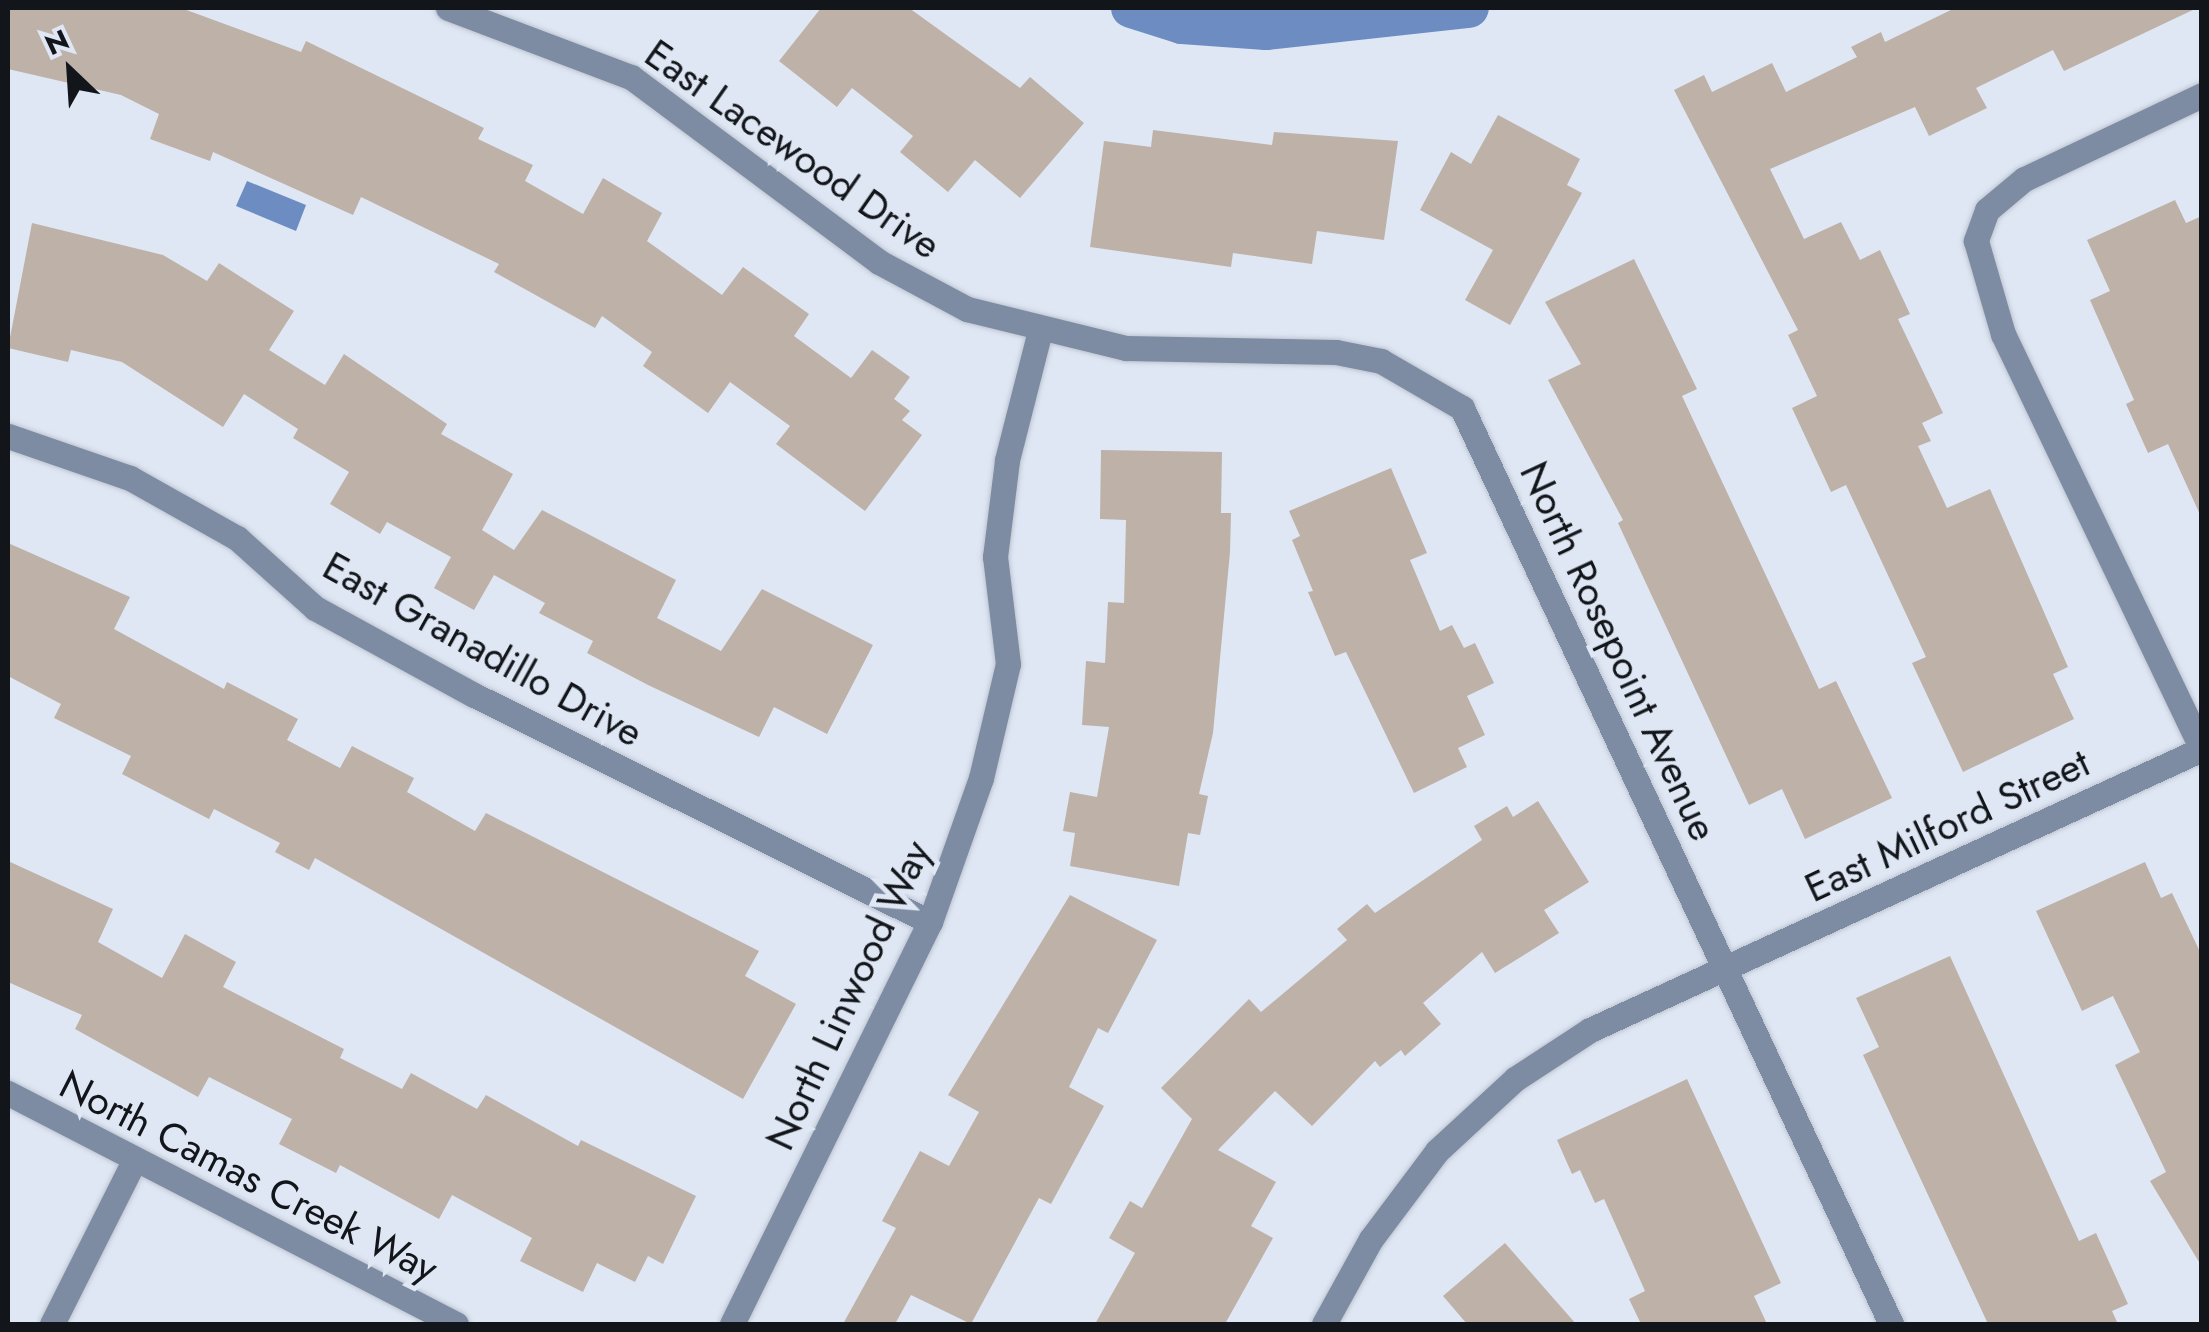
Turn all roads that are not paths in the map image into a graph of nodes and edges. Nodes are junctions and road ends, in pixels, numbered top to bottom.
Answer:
1 (448, 8) edge
2 (2202, 95) edge
3 (1040, 331) junction
4 (8, 436) edge
5 (2202, 749) edge
6 (930, 922) junction
7 (1723, 969) junction
8 (8, 1092) edge
9 (134, 1161) junction
10 (52, 1324) edge
11 (456, 1324) edge
12 (732, 1324) edge
13 (1324, 1324) edge
14 (1891, 1324) edge

1 - 3 street, East Lacewood Drive
2 - 5 street
3 - 6 street, North Linwood Way
3 - 7 street, North Rosepoint Avenue
4 - 6 street, East Granadillo Drive
5 - 7 street, East Milford Street
6 - 12 street, North Linwood Way
7 - 13 street, East Milford Street
7 - 14 street, North Rosepoint Avenue
8 - 9 street, North Camas Creek Way
9 - 10 street
9 - 11 street, North Camas Creek Way

